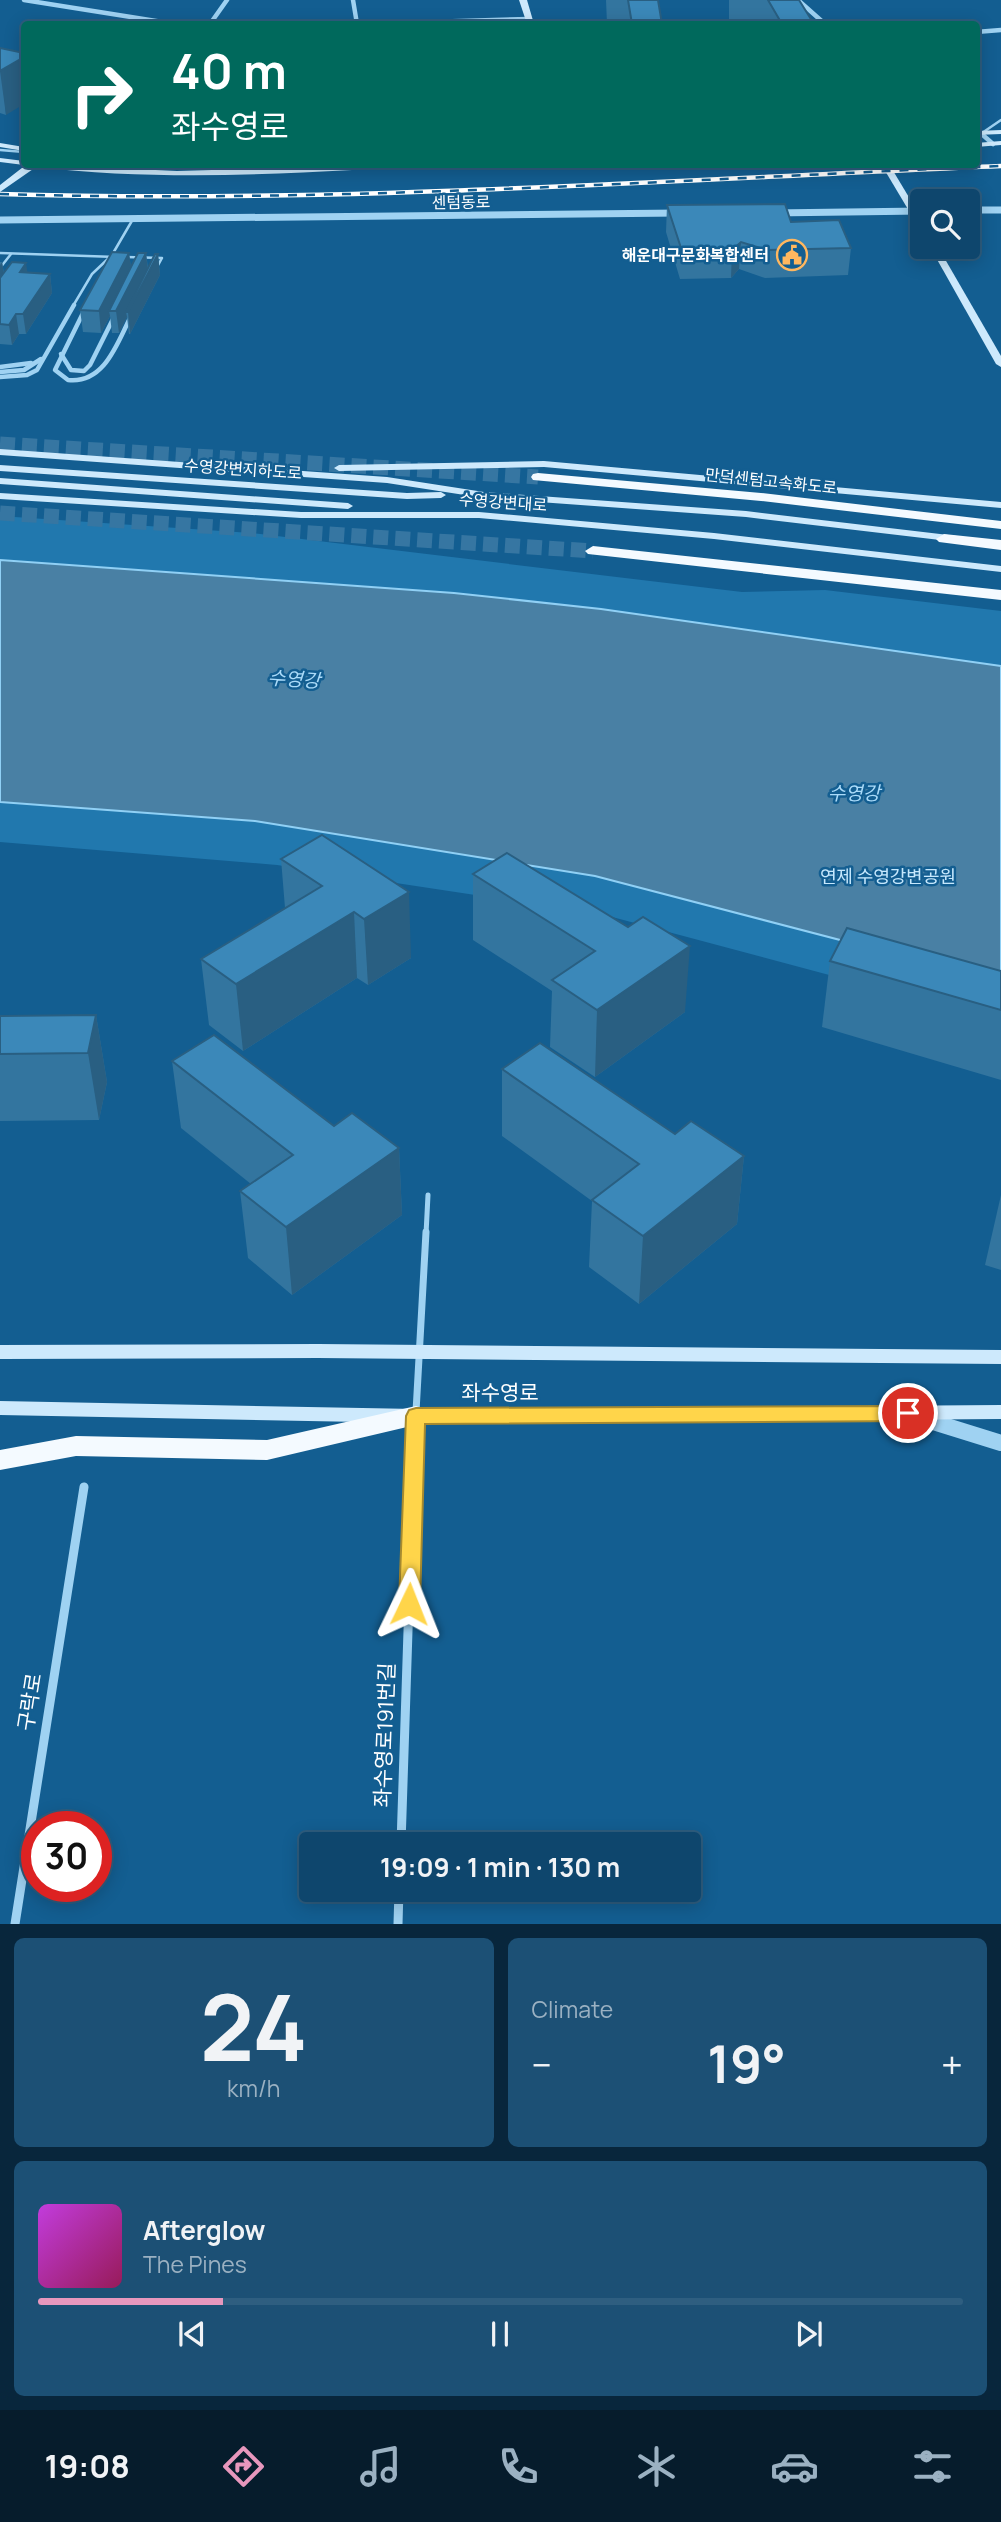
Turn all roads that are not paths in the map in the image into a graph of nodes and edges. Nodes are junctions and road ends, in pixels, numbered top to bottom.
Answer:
1 (24, 0) edge
2 (227, 0) edge
3 (353, 0) edge
4 (523, 0) edge
5 (798, 0) edge
6 (156, 21) edge
7 (211, 21) edge
8 (358, 21) edge
9 (530, 21) edge
10 (822, 21) edge
11 (1001, 30) edge
12 (980, 32) edge
13 (1001, 120) edge
14 (980, 131) edge
15 (980, 132) edge
16 (1001, 132) edge
17 (980, 133) edge
18 (997, 144) edge
19 (0, 145) edge
20 (0, 150) edge
21 (21, 150) edge
22 (21, 151) edge
23 (0, 159) edge
24 (21, 162) edge
25 (29, 168) edge
26 (63, 168) edge
27 (316, 168) edge
28 (887, 168) edge
29 (0, 189) edge
30 (910, 200) edge
31 (1001, 210) edge
32 (910, 211) edge
33 (980, 211) edge
34 (691, 213) edge
35 (760, 213) edge
36 (133, 219) junction
37 (0, 220) edge
38 (0, 253) edge
39 (11, 254) junction
40 (29, 254) junction
41 (111, 256) junction
42 (145, 257) junction
43 (941, 259) edge
44 (23, 263) edge
45 (140, 266) edge
46 (0, 268) edge
47 (104, 275) edge
48 (153, 275) edge
49 (85, 308) edge
50 (118, 309) edge
51 (134, 310) edge
52 (61, 353) junction
53 (46, 355) junction
54 (1000, 361) edge
55 (0, 367) edge
56 (0, 375) edge
57 (0, 452) edge
58 (0, 468) edge
59 (255, 470) junction
60 (538, 477) tunnel mouth
61 (0, 481) edge
62 (484, 495) junction
63 (0, 496) edge
64 (1001, 505) edge
65 (479, 515) junction
66 (1001, 525) edge
67 (944, 539) junction
68 (1001, 540) edge
69 (1001, 545) edge
70 (593, 551) tunnel mouth
71 (1001, 569) edge
72 (1001, 595) edge
73 (428, 1195) dead end
74 (0, 1352) edge
75 (419, 1352) junction
76 (1001, 1357) edge
77 (0, 1408) edge
78 (1001, 1412) edge
79 (908, 1413) junction
80 (416, 1416) junction
81 (1001, 1443) edge
82 (0, 1460) edge
83 (84, 1487) dead end
84 (401, 1832) edge
85 (399, 1902) edge
86 (15, 1923) edge
87 (398, 1923) edge

1 - 6 street
2 - 7 street
3 - 8 street
4 - 9 main road
5 - 10 street
11 - 12 street
13 - 14 lane
15 - 16 main road
17 - 18 street
19 - 21 main road
20 - 22 lane
23 - 24 main road
25 - 29 main road
26 - 27 main road
28 - 30 main road
31 - 33 street
32 - 35 street
34 - 36 street, 센텀동로
36 - 37 street, 센텀동로
36 - 41 lane
38 - 39 lane
39 - 40 lane
39 - 46 lane
40 - 41 lane
40 - 44 lane
41 - 42 lane
41 - 47 lane
41 - 53 lane
42 - 45 lane
42 - 48 lane
43 - 54 main road
49 - 52 lane
50 - 52 lane
51 - 52 lane
53 - 55 lane
53 - 56 lane
57 - 59 main road, 수영강변대로
58 - 62 main road, 수영강변지하도로
59 - 62 main road, 수영강변대로
59 - 64 main road
60 - 66 highway, 만덕센텀고속화도로
61 - 65 main road, 수영강변지하도로
62 - 67 main road, 수영강변대로
63 - 65 main road, 수영강변대로
65 - 71 main road, 수영강변대로
67 - 68 main road, 수영강변대로
67 - 69 highway
70 - 72 highway
73 - 75 lane
74 - 75 main road
75 - 76 main road
75 - 80 lane
77 - 80 main road, 좌수영로
78 - 79 main road, 좌수영로
79 - 80 main road, 좌수영로
79 - 81 street
80 - 82 highway
80 - 84 street, 좌수영로191번길
83 - 86 street, 구락로
85 - 87 street

